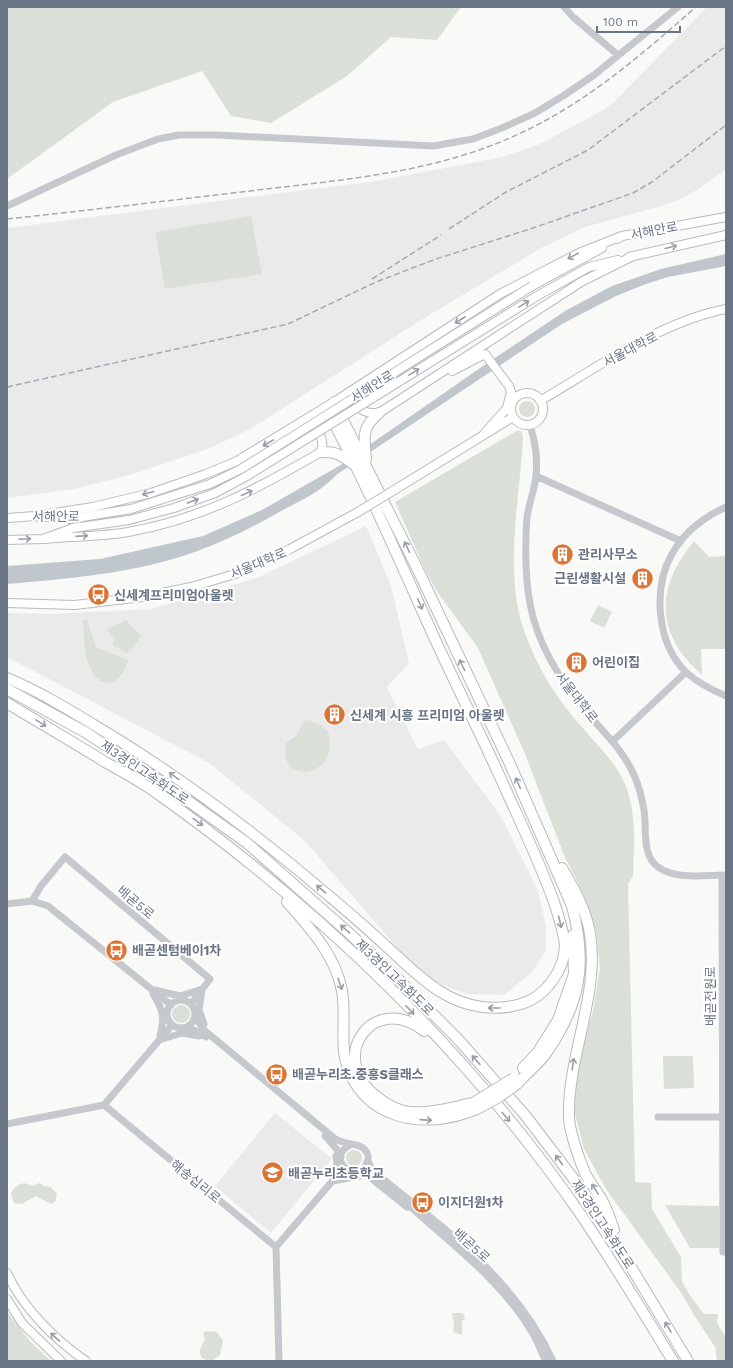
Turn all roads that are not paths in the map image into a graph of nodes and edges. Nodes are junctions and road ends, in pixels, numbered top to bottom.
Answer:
1 (564, 7) edge
2 (678, 7) edge
3 (618, 55) junction
4 (7, 206) edge
5 (726, 217) edge
6 (726, 235) edge
7 (622, 236) junction
8 (708, 238) junction
9 (726, 239) edge
10 (633, 256) junction
11 (726, 309) edge
12 (426, 383) junction
13 (360, 385) junction
14 (511, 386) junction
15 (540, 401) junction
16 (513, 402) junction
17 (330, 405) junction
18 (379, 413) junction
19 (513, 417) junction
20 (302, 423) junction
21 (530, 425) junction
22 (483, 435) junction
23 (352, 447) junction
24 (321, 452) junction
25 (365, 472) junction
26 (536, 476) junction
27 (726, 507) edge
28 (35, 516) junction
29 (7, 518) edge
30 (43, 538) junction
31 (7, 540) edge
32 (681, 541) junction
33 (7, 603) edge
34 (686, 672) junction
35 (7, 678) edge
36 (7, 689) edge
37 (726, 696) edge
38 (7, 703) edge
39 (477, 725) junction
40 (613, 741) junction
41 (530, 810) junction
42 (241, 854) junction
43 (724, 875) edge
44 (32, 900) junction
45 (7, 904) edge
46 (150, 988) junction
47 (202, 989) junction
48 (191, 1004) junction
49 (170, 1005) junction
50 (195, 1017) junction
51 (172, 1025) junction
52 (187, 1028) junction
53 (158, 1040) junction
54 (213, 1040) junction
55 (466, 1068) junction
56 (515, 1081) junction
57 (104, 1105) junction
58 (475, 1106) junction
59 (658, 1117) dead end
60 (724, 1117) edge
61 (7, 1124) edge
62 (321, 1130) junction
63 (350, 1145) junction
64 (341, 1156) junction
65 (368, 1161) junction
66 (344, 1168) junction
67 (358, 1171) junction
68 (333, 1181) junction
69 (423, 1215) junction
70 (276, 1247) junction
71 (621, 1250) junction
72 (726, 1252) edge
73 (7, 1273) edge
74 (7, 1300) edge
75 (61, 1361) edge
76 (86, 1361) edge
77 (278, 1361) edge
78 (546, 1361) edge
79 (553, 1361) edge
80 (673, 1361) edge
81 (688, 1361) edge

1 - 3 street
2 - 3 street
3 - 4 street
5 - 7 main road, 서해안로
6 - 8 main road, 서해안로
7 -> 13 main road
7 - 28 main road, 서해안로, bridge
8 - 9 main road
10 -> 8 main road, 서해안로
10 - 12 main road
30 -> 10 main road, 서해안로, bridge
11 - 15 main road, 서울대학로
12 - 14 main road
12 - 18 main road
13 - 17 main road
13 - 18 main road
14 - 16 main road
14 - 22 main road
15 - 16 main road
15 - 21 main road
16 - 19 main road
17 - 20 main road
17 - 23 highway
18 - 23 highway
19 - 21 main road
19 - 22 main road, 서울대학로
20 - 24 main road
20 -> 28 main road
21 - 26 street, 서울대학로
22 - 33 main road, 서울대학로, bridge
23 - 24 highway
23 - 25 highway
23 - 25 highway
30 -> 24 main road
25 -> 39 highway
41 -> 25 highway
26 - 32 street
26 - 40 street, 서울대학로
27 - 32 street
28 - 29 main road, 서해안로
31 -> 30 main road, 서해안로
32 - 34 street
34 - 37 street
34 - 40 street
39 -> 35 highway
71 -> 36 highway, 제3경인고속화도로
38 -> 42 highway, 제3경인고속화도로
39 - 56 highway
40 - 43 street, 서울대학로
41 - 56 highway
71 -> 41 highway
42 -> 55 highway, 제3경인고속화도로
42 -> 58 highway
43 - 60 street, 배곧전원로
44 - 45 street
44 - 46 street
44 - 47 street, 배곧5로
46 - 47 street
46 - 49 street
46 - 53 street
47 - 48 street, 배곧5로
47 - 54 street
48 - 49 street
48 - 50 street, 배곧5로
49 - 51 street
50 - 52 street
50 - 54 street, 배곧5로
51 - 52 street, 배곧5로
51 - 53 street
52 - 54 street, 배곧5로
53 - 54 street
53 - 57 street
54 - 62 street, 배곧5로
55 - 58 highway
55 -> 80 highway, 제3경인고속화도로
56 - 58 highway, bridge
57 - 61 street
57 - 70 street, 해송십리로
59 - 60 street
60 - 72 street, 배곧전원로
62 - 63 street, 배곧5로
62 - 64 street, 배곧5로
62 - 68 street
62 - 69 street, 배곧5로
63 - 64 street
63 - 65 street, 배곧5로
64 - 66 street, 배곧5로
65 - 67 street
65 - 69 street, 배곧5로
66 - 67 street, 배곧5로
66 - 68 street
67 - 69 street, 배곧5로
68 - 69 street
68 - 70 street
69 - 78 street, 배곧5로
69 - 79 street, 배곧5로
70 - 77 street
81 -> 71 highway, 제3경인고속화도로
76 -> 73 main road
74 - 75 main road

